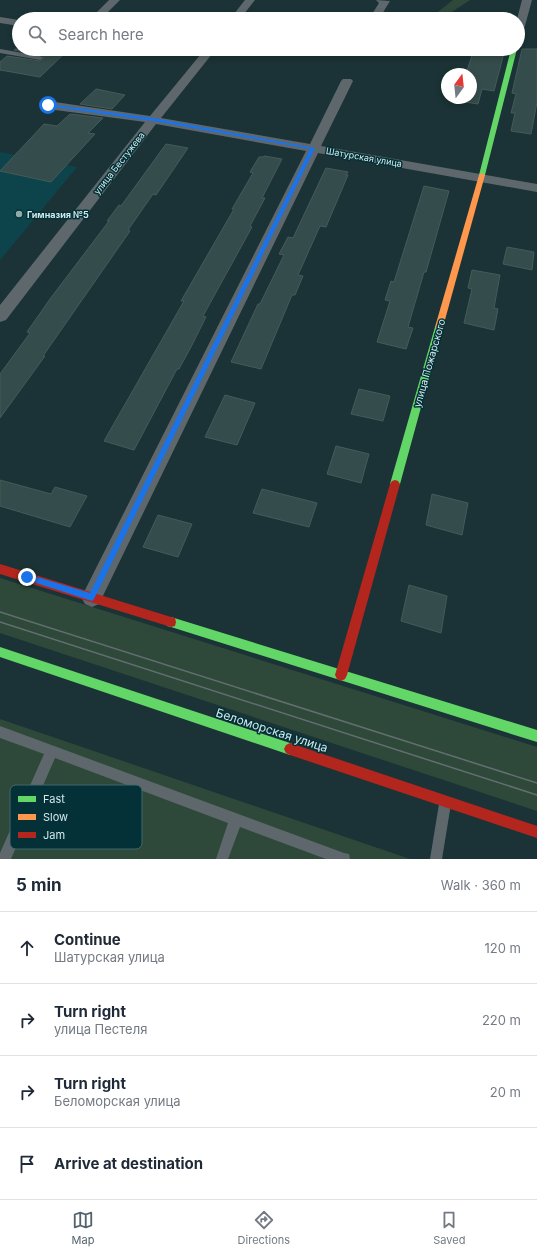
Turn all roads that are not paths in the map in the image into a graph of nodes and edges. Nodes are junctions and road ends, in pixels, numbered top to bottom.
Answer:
1 (115, 0) edge
2 (250, 0) edge
3 (381, 0) edge
4 (385, 0) edge
5 (527, 0) edge
6 (102, 12) edge
7 (241, 12) edge
8 (378, 12) edge
9 (524, 12) edge
10 (525, 14) edge
11 (537, 16) edge
12 (0, 20) edge
13 (12, 21) edge
14 (0, 51) edge
15 (12, 53) edge
16 (29, 56) edge
17 (205, 56) edge
18 (512, 56) edge
19 (40, 58) dead end
20 (347, 81) dead end
21 (48, 105) dead end
22 (153, 120) junction
23 (313, 148) junction
24 (481, 178) junction
25 (537, 188) edge
26 (0, 316) edge
27 (0, 569) edge
28 (92, 597) junction
29 (0, 652) edge
30 (341, 675) junction
31 (0, 732) edge
32 (537, 736) edge
33 (52, 750) junction
34 (37, 785) edge
35 (446, 800) junction
36 (236, 819) junction
37 (537, 832) edge
38 (10, 845) edge
39 (4, 859) edge
40 (222, 859) edge
41 (344, 859) edge
42 (436, 859) edge

1 - 6 street
2 - 7 street
3 - 4 street
4 - 8 street
5 - 9 street
10 - 11 street
12 - 13 street
14 - 15 lane
16 - 19 lane
17 - 22 street, улица Бестужева
18 - 24 street, улица Пожарского
20 - 23 street
21 - 22 street, Шатурская улица
22 - 23 street, Шатурская улица
22 - 26 street, улица Бестужева
23 - 24 street, Шатурская улица
23 - 28 street
24 - 25 street, Шатурская улица
24 - 30 street, улица Пожарского
27 - 28 street
28 - 30 street
29 - 35 street, Беломорская улица
30 - 32 street
31 - 33 lane
33 - 34 lane
33 - 36 lane
35 - 37 street, Беломорская улица
35 - 42 lane
36 - 40 lane
36 - 41 lane
38 - 39 lane

